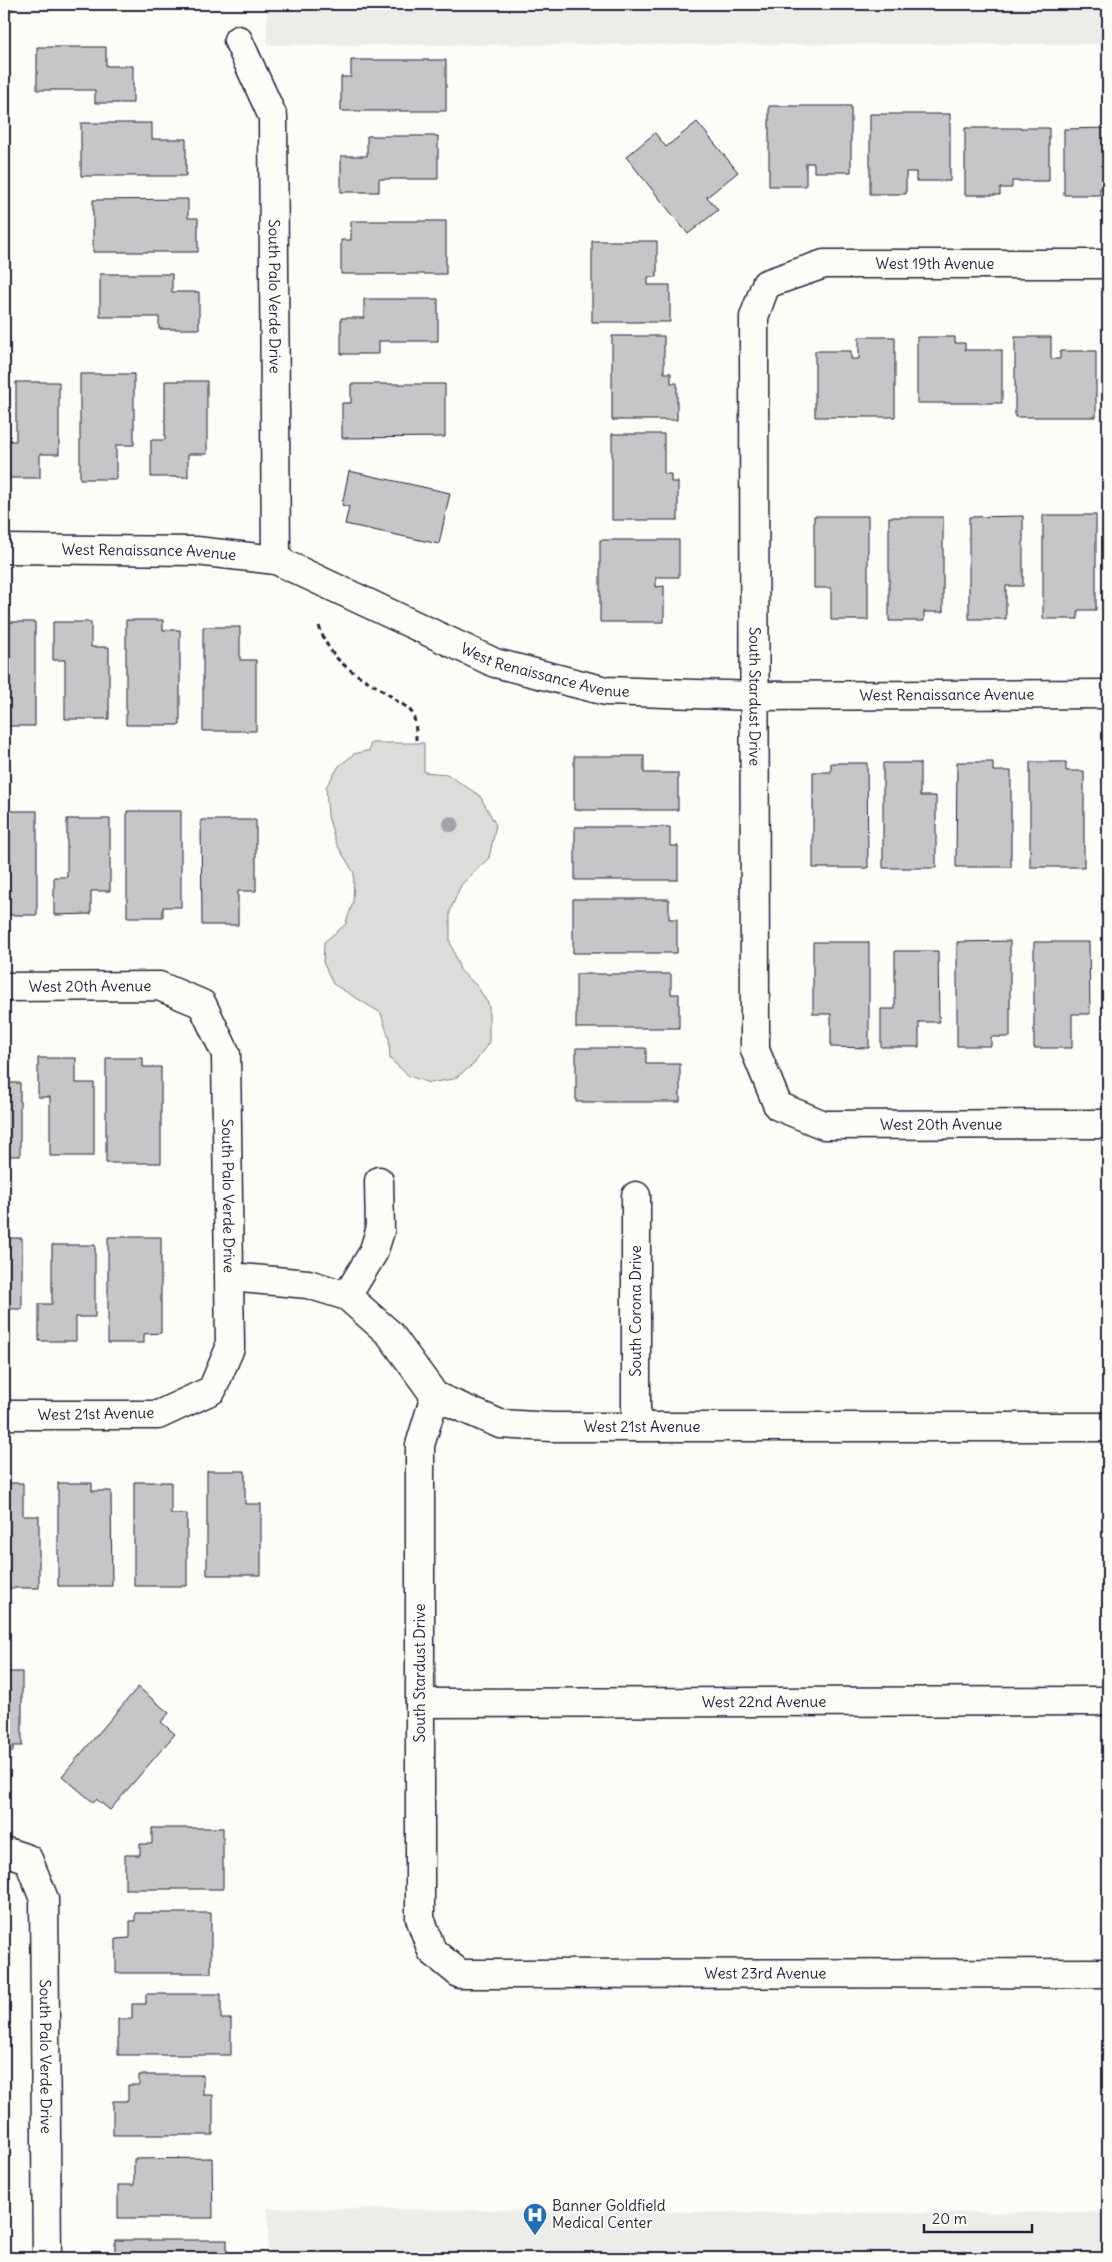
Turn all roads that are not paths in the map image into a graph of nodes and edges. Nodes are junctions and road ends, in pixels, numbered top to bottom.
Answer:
1 (238, 40) dead end
2 (1108, 264) edge
3 (766, 284) joint
4 (4, 549) edge
5 (276, 560) junction
6 (1108, 694) edge
7 (755, 696) junction
8 (4, 987) edge
9 (202, 1004) joint
10 (778, 1106) joint
11 (1108, 1124) edge
12 (379, 1181) dead end
13 (636, 1196) dead end
14 (230, 1277) junction
15 (347, 1296) junction
16 (212, 1390) joint
17 (435, 1396) junction
18 (4, 1415) edge
19 (636, 1427) junction
20 (1108, 1427) edge
21 (1108, 1701) edge
22 (420, 1703) junction
23 (16, 1855) edge
24 (432, 1951) joint
25 (1108, 1973) edge
26 (47, 2258) edge

1 - 5 street, South Palo Verde Drive
2 - 3 street, West 19th Avenue
3 - 7 street, South Stardust Drive
4 - 5 street, West Renaissance Avenue
5 - 7 street, West Renaissance Avenue
6 - 7 street, West Renaissance Avenue
7 - 10 street, South Stardust Drive
8 - 9 street, West 20th Avenue
9 - 14 street, South Palo Verde Drive
10 - 11 street, West 20th Avenue
12 - 15 street
13 - 19 street, South Corona Drive
14 - 15 street
14 - 16 street, South Palo Verde Drive
15 - 17 street
16 - 18 street, West 21st Avenue
17 - 19 street, West 21st Avenue
17 - 22 street, South Stardust Drive
19 - 20 street, West 21st Avenue
21 - 22 street, West 22nd Avenue
22 - 24 street, South Stardust Drive
23 - 26 street, South Palo Verde Drive
24 - 25 street, West 23rd Avenue

